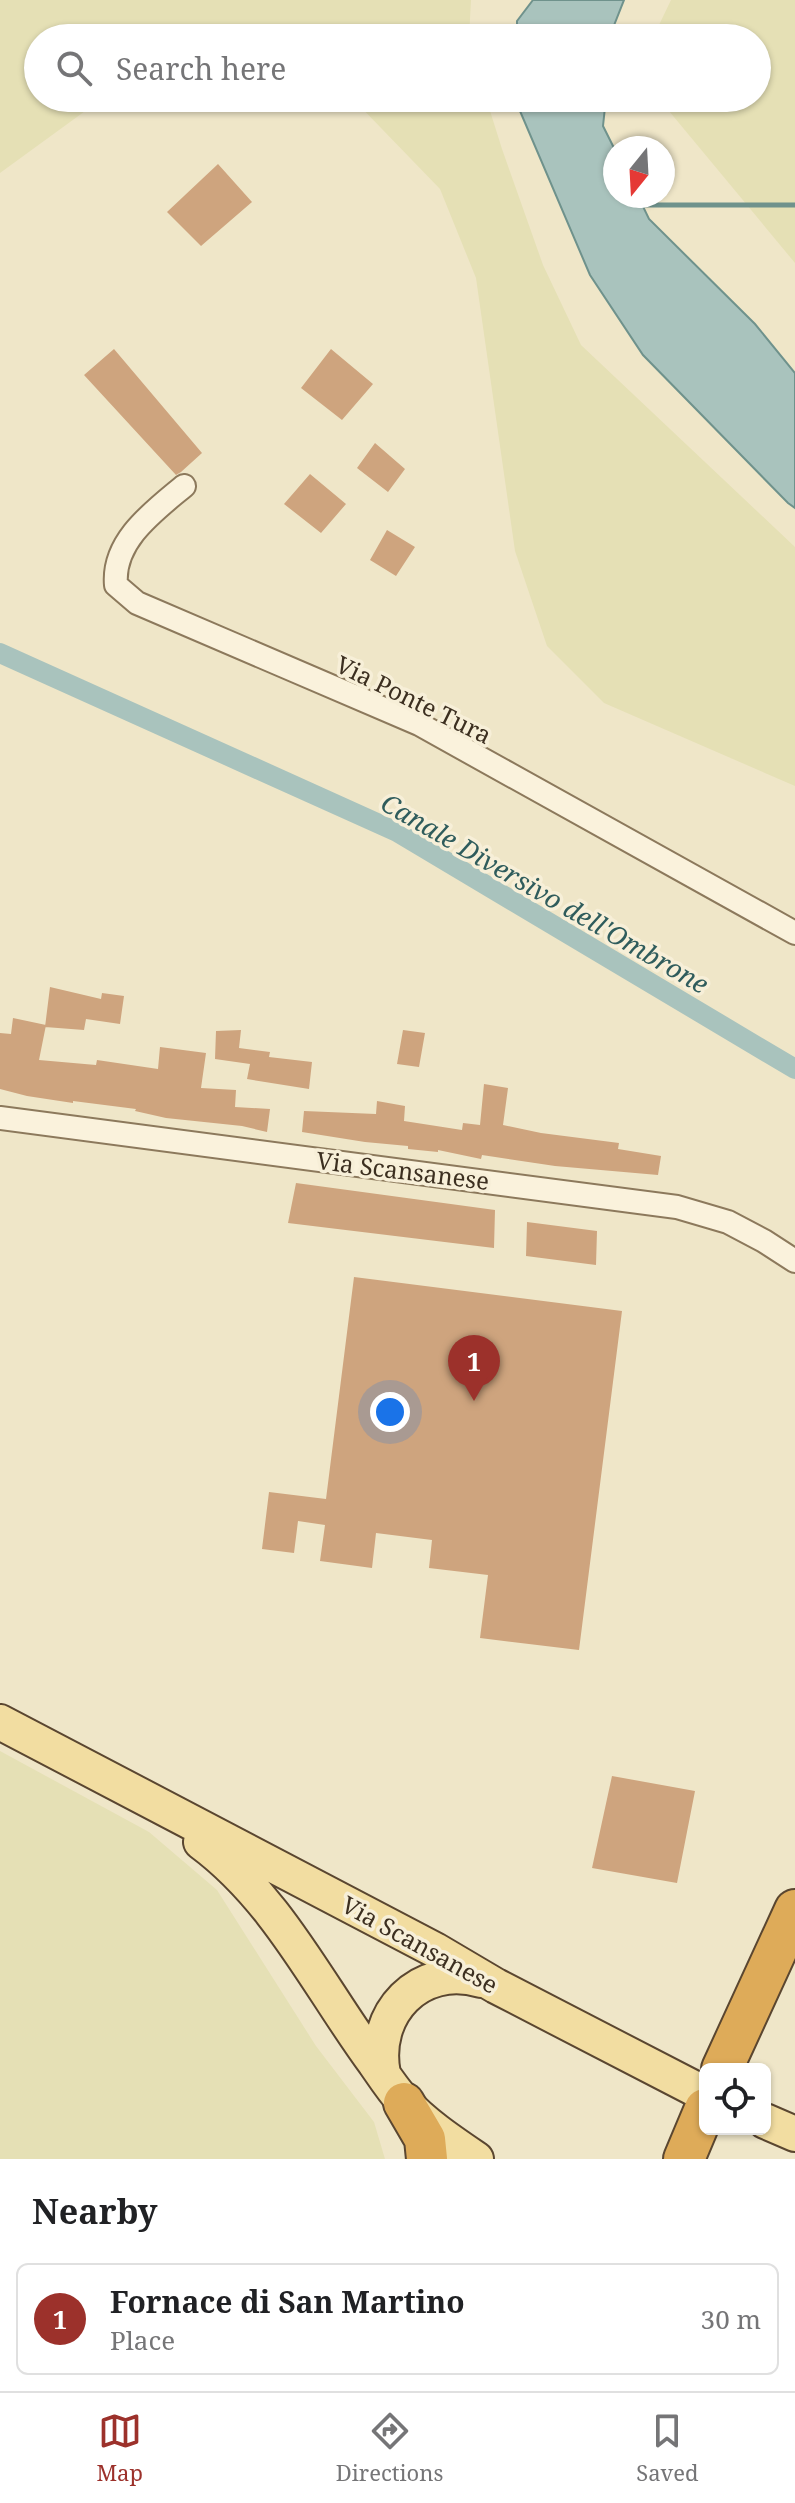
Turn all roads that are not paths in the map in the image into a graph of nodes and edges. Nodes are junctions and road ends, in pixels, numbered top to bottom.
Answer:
1 (184, 486) dead end
2 (795, 933) edge
3 (0, 1118) edge
4 (795, 1261) edge
5 (0, 1722) edge
6 (136, 1794) junction
7 (795, 1910) edge
8 (795, 1966) edge
9 (496, 1986) junction
10 (725, 2063) edge
11 (752, 2063) edge
12 (394, 2088) junction
13 (699, 2091) edge
14 (699, 2123) edge
15 (771, 2124) edge
16 (795, 2134) edge
17 (720, 2135) edge
18 (427, 2159) edge
19 (476, 2159) edge
20 (684, 2159) edge
21 (710, 2159) edge

1 - 2 street, Via Ponte Tura
3 - 4 street, Via Scansanese
5 - 6 main road, Via Scansanese
6 - 9 main road, Via Scansanese
6 - 12 main road, Via Scansanese
7 - 10 highway
8 - 11 highway
9 - 12 main road
9 - 13 main road, Via Scansanese
12 - 18 highway
12 - 19 main road, Via Scansanese
14 - 20 highway
15 - 16 main road
17 - 21 highway

